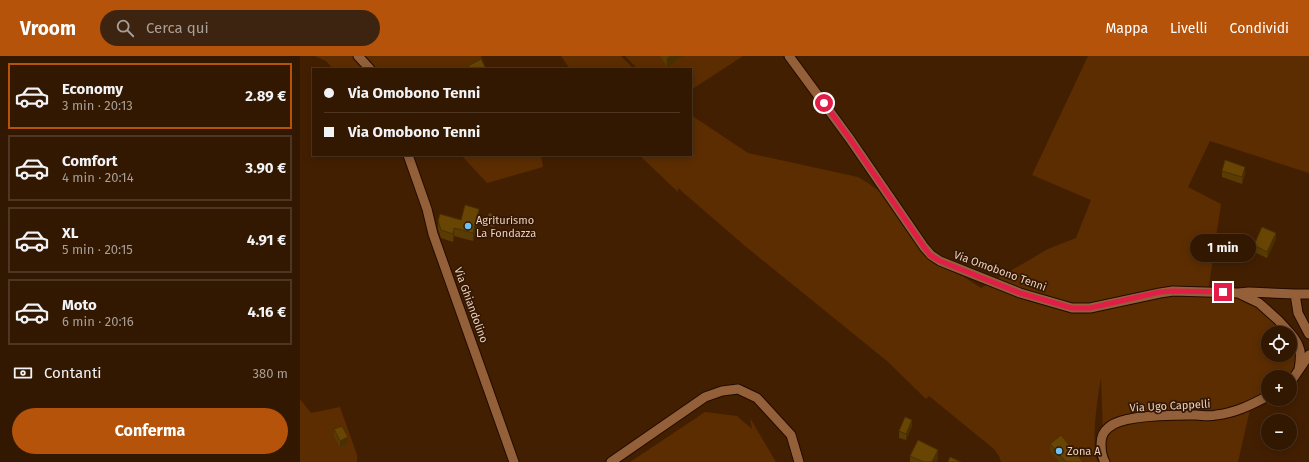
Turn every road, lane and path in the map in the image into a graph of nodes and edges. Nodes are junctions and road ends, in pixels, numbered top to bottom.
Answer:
1 (358, 56) edge
2 (789, 56) edge
3 (369, 68) edge
4 (408, 156) edge
5 (1238, 293) junction
6 (1295, 294) junction
7 (1309, 294) edge
8 (1284, 326) edge
9 (1309, 334) edge
10 (1297, 342) edge
11 (1309, 355) edge
12 (1299, 370) junction
13 (1297, 373) edge
14 (1261, 399) edge
15 (514, 462) edge
16 (611, 462) edge
17 (799, 462) edge
18 (1105, 462) edge

1 - 3 street
2 - 5 street, Via Omobono Tenni
4 - 15 street, Via Ghiandolino
5 - 6 street
5 - 8 street, Via Omobono Tenni
6 - 7 street
6 - 9 street
10 - 12 street, Via Omobono Tenni
11 - 12 street
12 - 13 street
14 - 18 street, Via Ugo Cappelli
16 - 17 street

